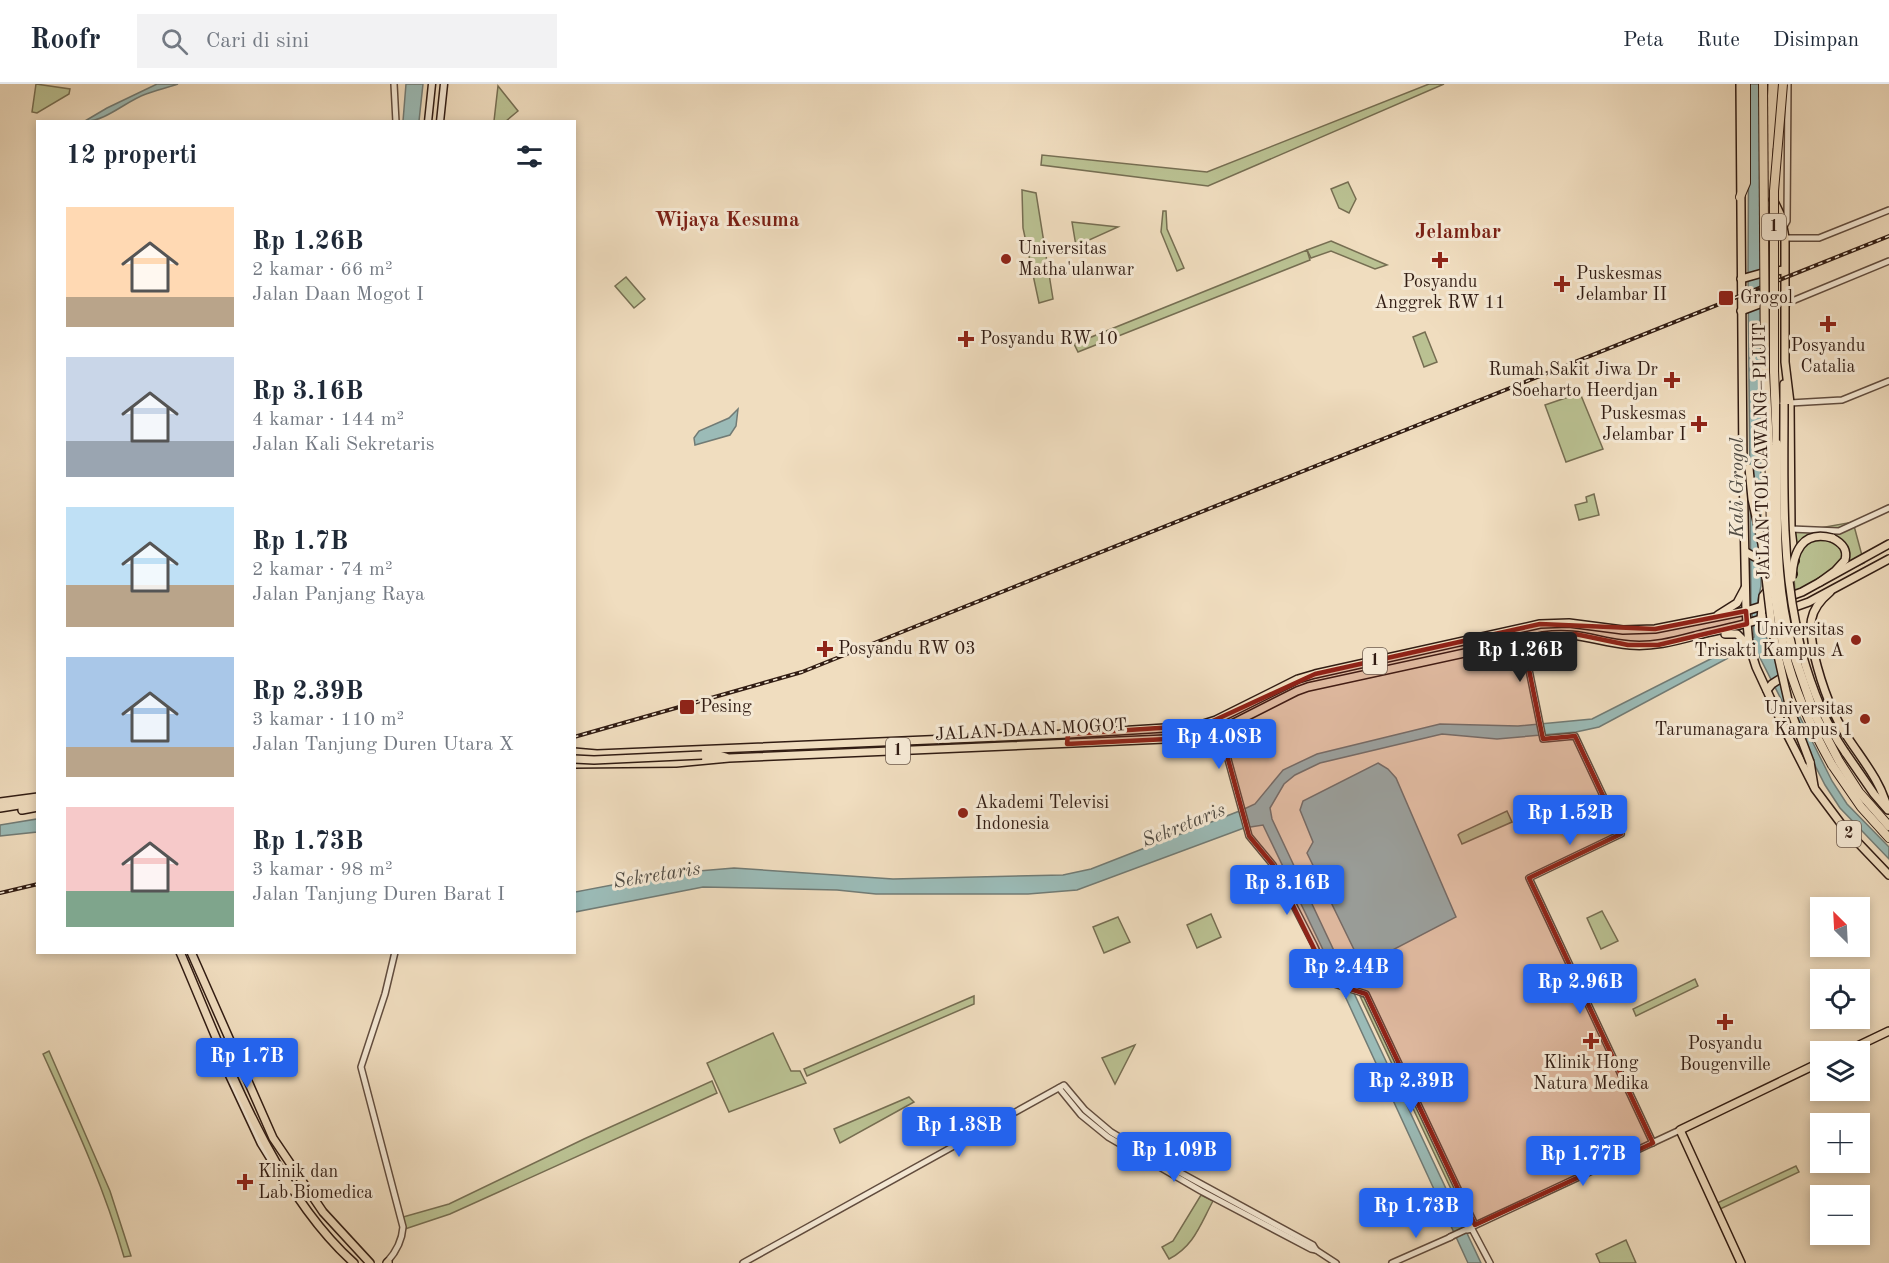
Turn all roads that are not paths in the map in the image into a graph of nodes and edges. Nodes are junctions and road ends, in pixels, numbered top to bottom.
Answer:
1 (394, 84) edge
2 (432, 84) edge
3 (444, 84) edge
4 (1740, 84) edge
5 (1746, 84) edge
6 (1763, 84) edge
7 (1772, 84) edge
8 (1778, 84) edge
9 (1783, 84) edge
10 (1788, 84) edge
11 (396, 120) edge
12 (428, 120) edge
13 (440, 120) edge
14 (1777, 156) junction
15 (1768, 186) junction
16 (1740, 196) junction
17 (1889, 210) edge
18 (1783, 228) junction
19 (1785, 238) junction
20 (1889, 261) edge
21 (1784, 270) junction
22 (1765, 272) junction
23 (1744, 278) junction
24 (1781, 296) junction
25 (1784, 305) junction
26 (1744, 310) junction
27 (1770, 371) junction
28 (1889, 381) edge
29 (1787, 404) junction
30 (1743, 430) junction
31 (1889, 508) edge
32 (1791, 529) junction
33 (1889, 544) edge
34 (1793, 550) junction
35 (1748, 554) junction
36 (1889, 559) edge
37 (1820, 582) junction
38 (1746, 584) junction
39 (1830, 592) junction
40 (1791, 597) junction
41 (1761, 606) junction
42 (1749, 611) junction
43 (1713, 618) junction
44 (1755, 621) junction
45 (1746, 639) junction
46 (1523, 640) junction
47 (1672, 643) junction
48 (1434, 648) junction
49 (1419, 652) junction
50 (1436, 659) junction
51 (1421, 663) junction
52 (1819, 673) junction
53 (1770, 687) junction
54 (1220, 730) junction
55 (1059, 734) junction
56 (1068, 734) junction
57 (1059, 744) junction
58 (1067, 744) junction
59 (727, 749) junction
60 (592, 754) junction
61 (604, 754) junction
62 (702, 754) junction
63 (576, 756) edge
64 (576, 756) edge
65 (729, 758) junction
66 (1836, 763) junction
67 (576, 764) edge
68 (590, 765) junction
69 (603, 765) junction
70 (1815, 789) junction
71 (36, 800) edge
72 (0, 805) edge
73 (36, 807) edge
74 (1889, 810) edge
75 (0, 813) edge
76 (1889, 826) edge
77 (1889, 838) edge
78 (1889, 875) edge
79 (181, 954) edge
80 (192, 954) edge
81 (395, 954) edge
82 (1889, 1030) edge
83 (1889, 1036) edge
84 (1867, 1041) edge
85 (1870, 1045) edge
86 (1810, 1070) edge
87 (1680, 1130) junction
88 (1653, 1143) junction
89 (1473, 1226) junction
90 (354, 1263) edge
91 (370, 1263) edge
92 (387, 1263) edge
93 (743, 1263) edge
94 (1336, 1263) edge
95 (1392, 1263) edge
96 (1490, 1263) edge
97 (1741, 1263) edge

1 - 11 street
2 - 12 main road
3 - 13 main road
4 - 16 main road, 1
5 - 16 highway
6 - 27 highway, JALAN TOL CAWANG–PLUIT / 1, bridge
7 - 15 main road, 1
8 - 14 highway, bridge
9 - 14 highway, JALAN TOL CAWANG–PLUIT / 1, bridge
10 - 18 street
14 - 27 highway, JALAN TOL CAWANG–PLUIT / 1, bridge
15 - 18 main road, 1
15 - 22 main road
16 - 23 main road, 1
17 - 19 street
18 - 19 main road, 1
19 - 21 main road, 1
20 - 25 street
21 - 22 main road
21 - 24 main road, 1
22 - 23 main road
23 - 26 main road, 1
24 - 25 main road, 1
24 - 26 main road, bridge
25 - 29 main road, 1
26 - 30 main road, 1
27 - 66 highway, JALAN TOL CAWANG–PLUIT / 1, bridge
28 - 29 street
29 - 32 main road, 1
29 - 40 main road, 1, bridge
30 - 35 main road, 1
30 - 70 main road, bridge
31 - 32 street
32 - 34 main road, 1
33 - 37 main road
34 - 35 main road
34 - 41 main road, 1
35 - 38 main road, 1
36 - 39 main road
37 - 40 main road, bridge
37 - 41 main road, 1
38 - 42 main road, 1
38 - 43 main road
39 - 44 main road, 1
39 - 52 main road
40 - 74 main road, 1, bridge
41 - 42 main road, 1
41 - 44 main road, 1
42 - 43 main road, JALAN DAAN MOGOT / 1
42 - 44 main road, 1
43 - 48 main road, JALAN DAAN MOGOT / 1
44 - 45 main road, 1
44 - 47 main road, JALAN DAAN MOGOT / 1
45 - 47 main road
45 - 53 main road
46 - 47 main road, JALAN DAAN MOGOT / 1
46 - 50 main road, JALAN DAAN MOGOT / 1
46 - 88 street
48 - 49 main road, JALAN DAAN MOGOT / 1
48 - 50 main road
49 - 51 main road
49 - 56 main road, JALAN DAAN MOGOT / 1
50 - 51 main road, JALAN DAAN MOGOT / 1
51 - 54 main road, JALAN DAAN MOGOT / 1
52 - 53 main road
52 - 74 main road
53 - 70 main road
54 - 58 main road, JALAN DAAN MOGOT / 1
54 - 89 street
55 - 56 main road, JALAN DAAN MOGOT / 1
55 - 57 main road
55 - 59 main road, JALAN DAAN MOGOT / 1
56 - 58 main road
57 - 58 main road, JALAN DAAN MOGOT / 1
57 - 65 main road, JALAN DAAN MOGOT / 1
59 - 61 main road, JALAN DAAN MOGOT / 1
59 - 62 main road, JALAN DAAN MOGOT / 1
60 - 61 main road, JALAN DAAN MOGOT / 1
60 - 64 main road, JALAN DAAN MOGOT / 1
60 - 68 main road
61 - 69 main road
62 - 63 main road, JALAN DAAN MOGOT / 1, bridge
62 - 65 main road, JALAN DAAN MOGOT / 1
65 - 69 main road, JALAN DAAN MOGOT / 1
66 - 76 highway, JALAN TOL CAWANG–PLUIT / 1
66 - 77 highway, JALAN TOL CAWANG–PLUIT / 1
67 - 68 main road, JALAN DAAN MOGOT / 1
68 - 69 main road, JALAN DAAN MOGOT / 1
70 - 78 main road, 2
71 - 72 main road
73 - 75 main road
79 - 90 main road
80 - 91 main road
81 - 92 street
82 - 84 main road
83 - 85 main road
86 - 87 main road
87 - 88 street
87 - 97 main road
88 - 89 street
89 - 95 street
89 - 96 street
93 - 94 street

